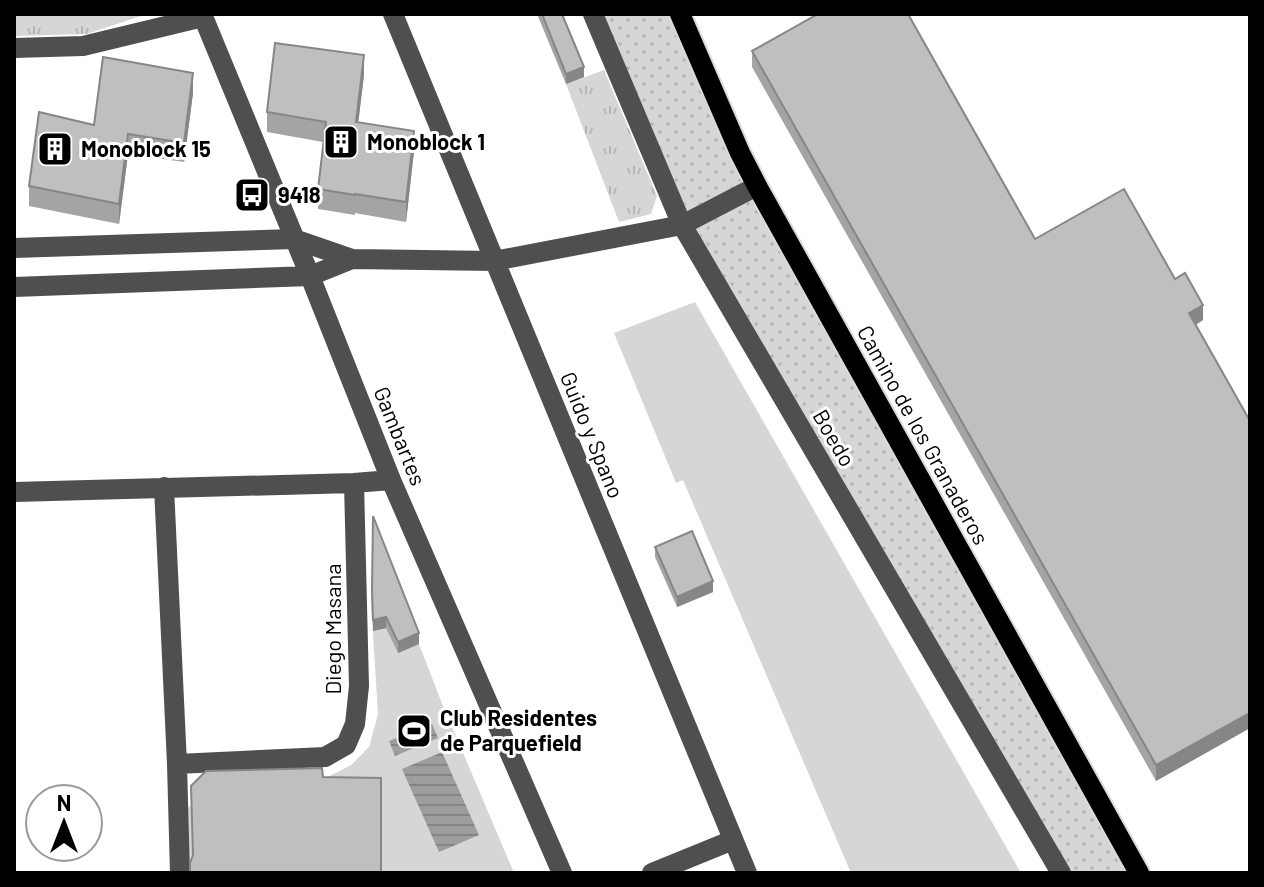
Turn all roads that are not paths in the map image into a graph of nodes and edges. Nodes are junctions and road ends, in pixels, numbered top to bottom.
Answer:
1 (393, 14) edge
2 (593, 14) edge
3 (680, 14) edge
4 (202, 15) edge
5 (14, 48) edge
6 (757, 186) junction
7 (682, 225) junction
8 (294, 239) junction
9 (14, 248) edge
10 (352, 259) junction
11 (494, 261) junction
12 (310, 276) junction
13 (14, 287) edge
14 (391, 480) junction
15 (354, 483) junction
16 (164, 487) junction
17 (14, 492) edge
18 (177, 764) junction
19 (733, 840) junction
20 (1134, 867) edge
21 (180, 873) edge
22 (562, 873) edge
23 (652, 873) edge
24 (747, 873) edge
25 (1061, 873) edge

1 - 11 street, Guido y Spano
2 - 7 street, Boedo
3 - 6 main road, Camino de los Granaderos
4 - 5 street
4 - 8 street, Gambartes
6 - 7 street
6 - 20 main road, Camino de los Granaderos
7 - 11 street
7 - 25 street, Boedo
8 - 9 street
8 - 10 street
8 - 12 street, Gambartes
10 - 11 street
10 - 12 street
11 - 19 street, Guido y Spano
12 - 13 street
12 - 14 street, Gambartes
14 - 15 street
14 - 22 street, Gambartes
15 - 16 street
15 - 18 street, Diego Masana
16 - 17 street
16 - 18 street
18 - 21 street
19 - 23 street
19 - 24 street, Guido y Spano

